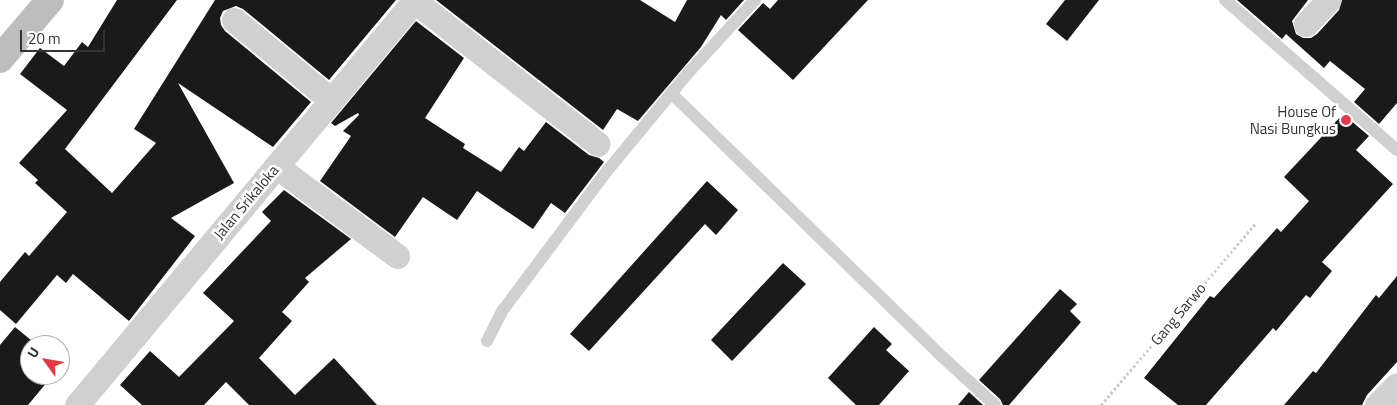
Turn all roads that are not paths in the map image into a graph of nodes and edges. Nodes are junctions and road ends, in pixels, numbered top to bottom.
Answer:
1 (50, 0) edge
2 (414, 0) edge
3 (755, 0) edge
4 (1225, 0) edge
5 (1328, 0) edge
6 (234, 20) dead end
7 (1306, 24) dead end
8 (0, 59) edge
9 (671, 93) junction
10 (331, 100) junction
11 (598, 144) dead end
12 (1397, 150) edge
13 (276, 166) junction
14 (397, 256) dead end
15 (487, 341) dead end
16 (1397, 385) edge
17 (77, 405) edge
18 (994, 405) edge
19 (1377, 405) edge

1 - 8 street
2 - 10 street, Jalan Srikaloka
2 - 11 street
3 - 9 lane
4 - 12 lane
5 - 7 street
6 - 10 street
9 - 15 lane
9 - 18 lane
10 - 13 street, Jalan Srikaloka
13 - 14 street
13 - 17 street, Jalan Srikaloka
16 - 19 street

